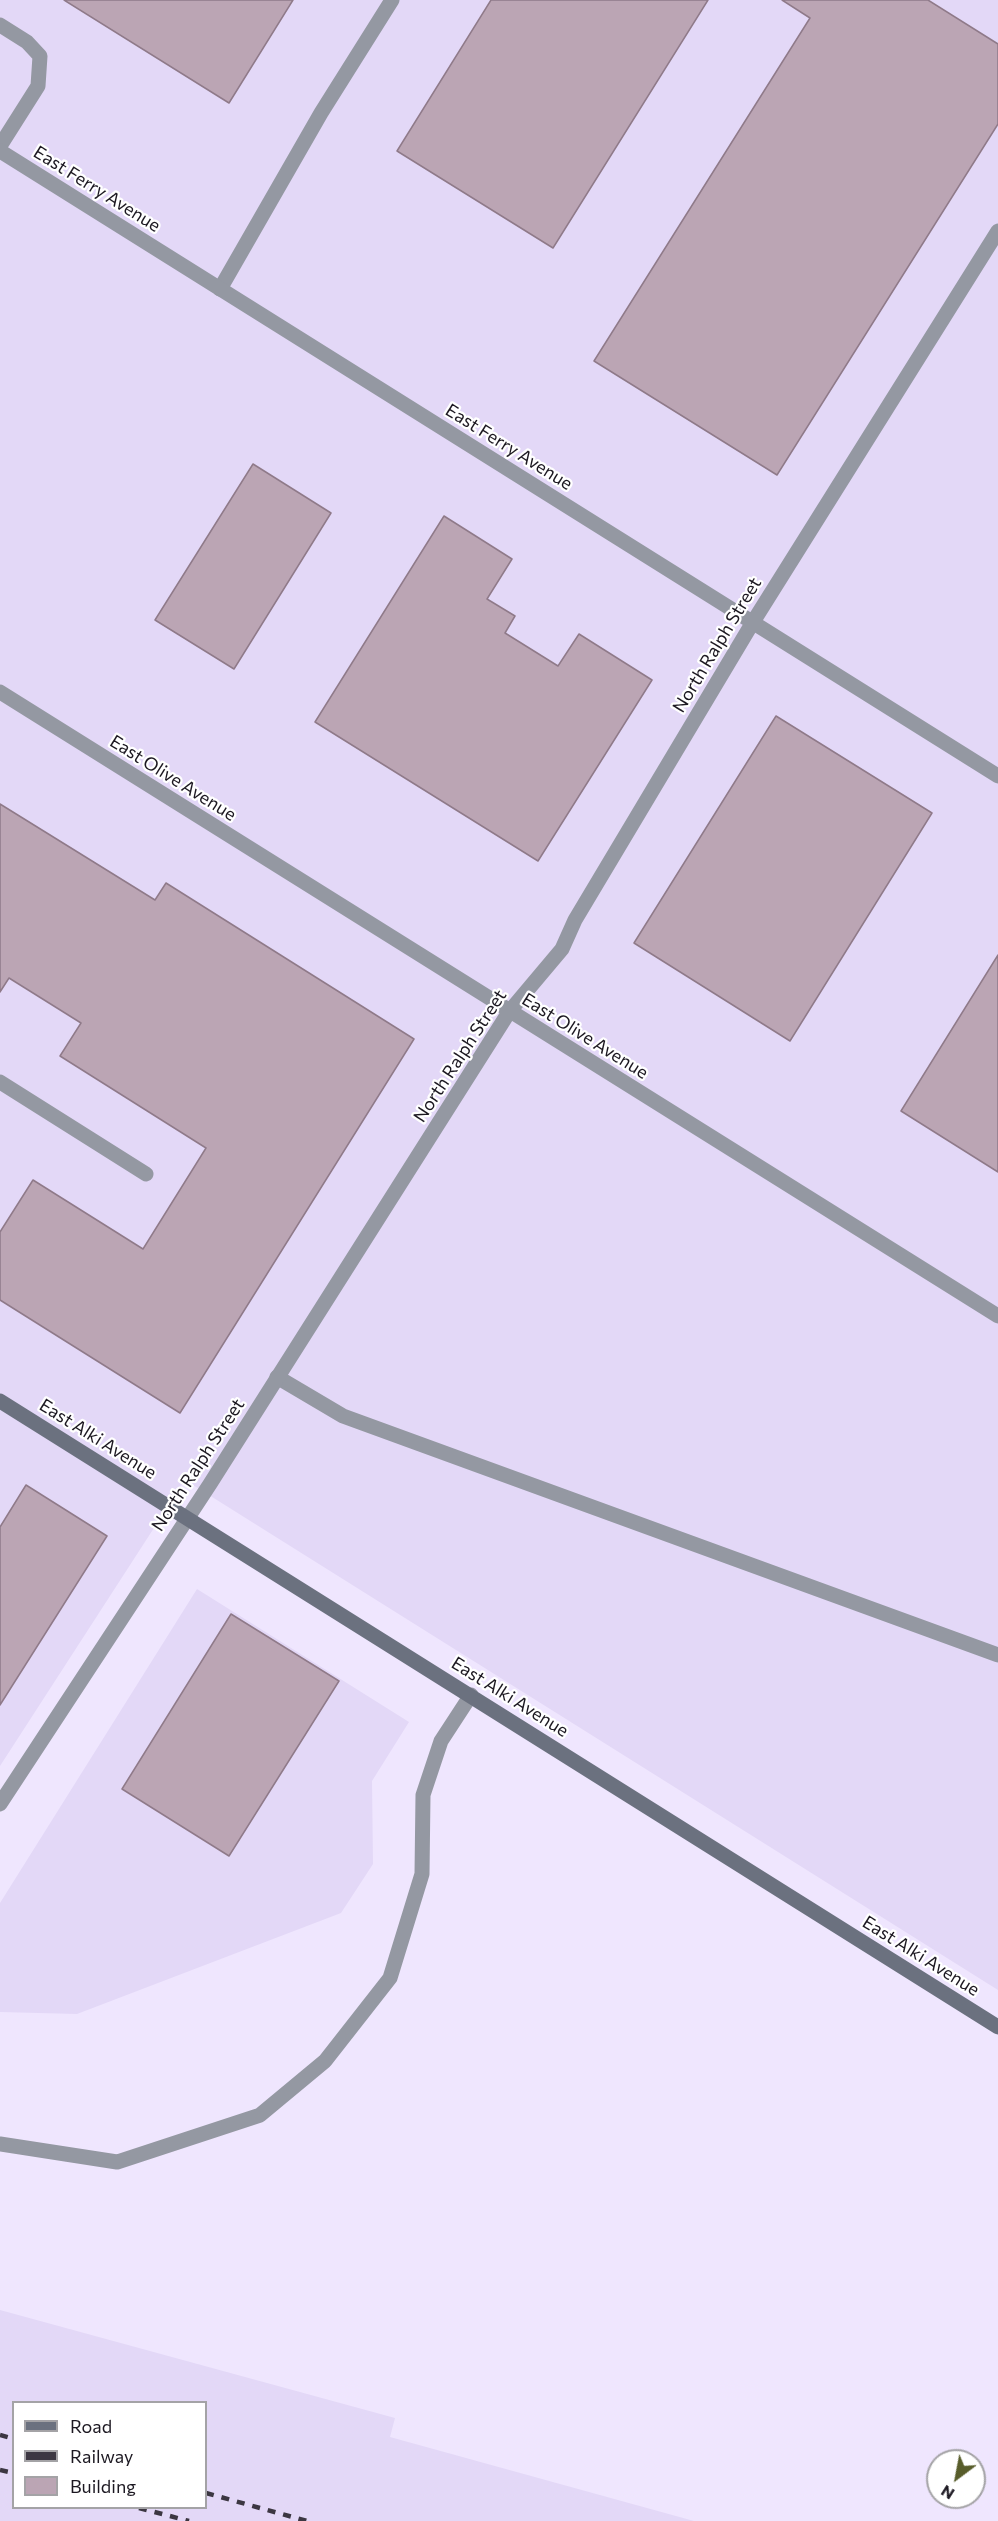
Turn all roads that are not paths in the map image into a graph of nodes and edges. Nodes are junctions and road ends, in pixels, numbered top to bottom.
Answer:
1 (392, 0) edge
2 (0, 25) edge
3 (0, 146) edge
4 (0, 151) edge
5 (998, 231) edge
6 (220, 289) junction
7 (753, 622) junction
8 (2, 697) edge
9 (998, 776) edge
10 (509, 1012) junction
11 (0, 1082) edge
12 (146, 1173) dead end
13 (998, 1316) edge
14 (277, 1377) junction
15 (0, 1401) edge
16 (188, 1517) junction
17 (998, 1655) edge
18 (471, 1695) junction
19 (0, 1804) edge
20 (998, 2028) edge
21 (0, 2144) edge

1 - 6 street
2 - 3 street
4 - 6 street, East Ferry Avenue
5 - 7 street, North Ralph Street
6 - 7 street, East Ferry Avenue
7 - 9 street, East Ferry Avenue
7 - 10 street, North Ralph Street
8 - 10 street, East Olive Avenue
10 - 13 street, East Olive Avenue
10 - 14 street, North Ralph Street
11 - 12 street
14 - 16 street, North Ralph Street
14 - 17 street
15 - 16 street, East Alki Avenue
16 - 18 street, East Alki Avenue
16 - 19 street, North Ralph Street
18 - 20 street, East Alki Avenue
18 - 21 street

